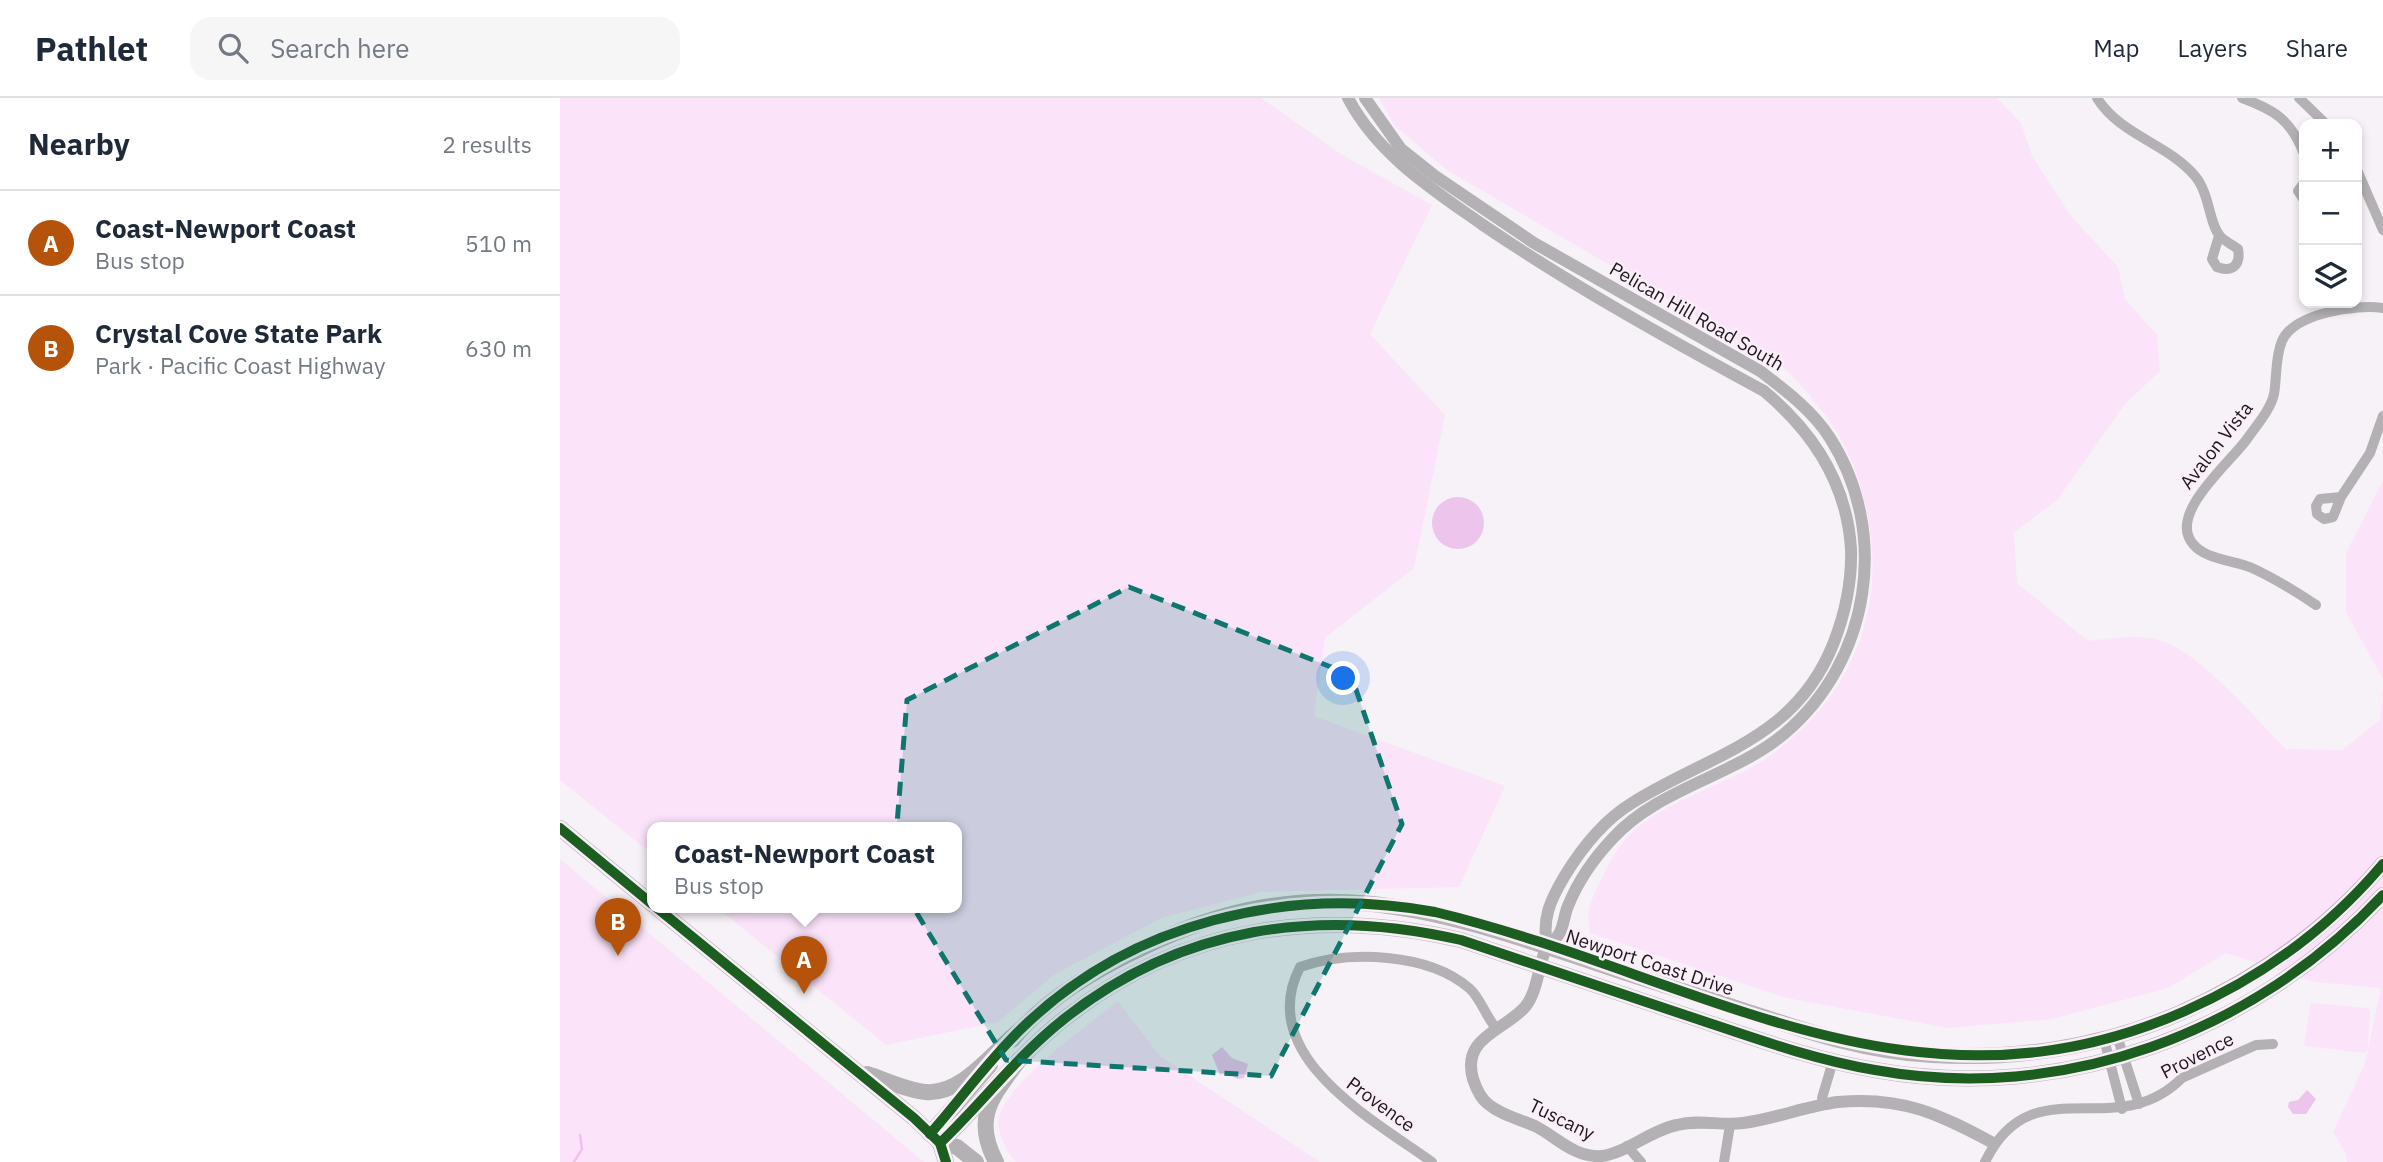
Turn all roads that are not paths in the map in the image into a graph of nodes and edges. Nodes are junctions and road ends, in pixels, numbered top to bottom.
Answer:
1 (1348, 98) edge
2 (1365, 98) edge
3 (2097, 98) edge
4 (2242, 98) edge
5 (2299, 98) edge
6 (2321, 119) edge
7 (2299, 144) edge
8 (1397, 153) junction
9 (2362, 182) edge
10 (2383, 230) edge
11 (2220, 236) dead end
12 (2383, 308) edge
13 (2383, 416) edge
14 (2341, 498) dead end
15 (2316, 605) dead end
16 (1754, 747) junction
17 (560, 828) edge
18 (2383, 864) edge
19 (2383, 895) edge
20 (647, 900) edge
21 (663, 913) edge
22 (1547, 946) junction
23 (1540, 966) junction
24 (1496, 1028) junction
25 (1020, 1030) junction
26 (2110, 1038) junction
27 (2273, 1044) dead end
28 (2117, 1058) junction
29 (1019, 1060) junction
30 (1833, 1061) junction
31 (858, 1072) junction
32 (2139, 1104) junction
33 (1825, 1105) junction
34 (2122, 1109) junction
35 (1730, 1125) junction
36 (935, 1139) junction
37 (1993, 1143) junction
38 (1627, 1146) junction
39 (946, 1162) edge
40 (976, 1162) edge
41 (996, 1162) edge
42 (1432, 1162) edge
43 (1641, 1162) edge
44 (1724, 1162) edge
45 (1985, 1162) edge

1 - 8 street, Pelican Hill Road South
2 - 8 street
3 - 11 street
4 - 7 street
5 - 6 street
8 - 16 street, Pelican Hill Road South
9 - 10 street
12 - 15 street, Avalon Vista
13 - 14 street
16 - 22 street, Pelican Hill Road South
16 - 22 street, Pelican Hill Road South
17 - 20 highway
18 - 26 main road, Newport Coast Drive
19 - 28 main road, Newport Coast Drive
21 - 31 highway
22 - 23 street, Pelican Hill Road South
22 - 25 main road, Newport Coast Drive
22 - 26 main road, Newport Coast Drive
23 - 24 street, Tuscany
23 - 29 main road, Newport Coast Drive
23 - 30 main road, Newport Coast Drive
24 - 38 street, Tuscany
24 - 42 street, Provence
25 - 31 highway
25 - 36 main road, Newport Coast Drive
26 - 28 street
27 - 32 street, Provence
28 - 30 main road, Newport Coast Drive
28 - 32 street
28 - 34 street
29 - 36 main road, Newport Coast Drive
29 - 41 highway
30 - 33 street
31 - 36 highway
32 - 34 street, Provence
33 - 35 street, Tuscany
33 - 37 street, Tuscany
34 - 37 street, Provence
35 - 38 street, Tuscany
35 - 44 street
36 - 39 highway
36 - 40 highway
37 - 45 street, Provence
38 - 43 street

